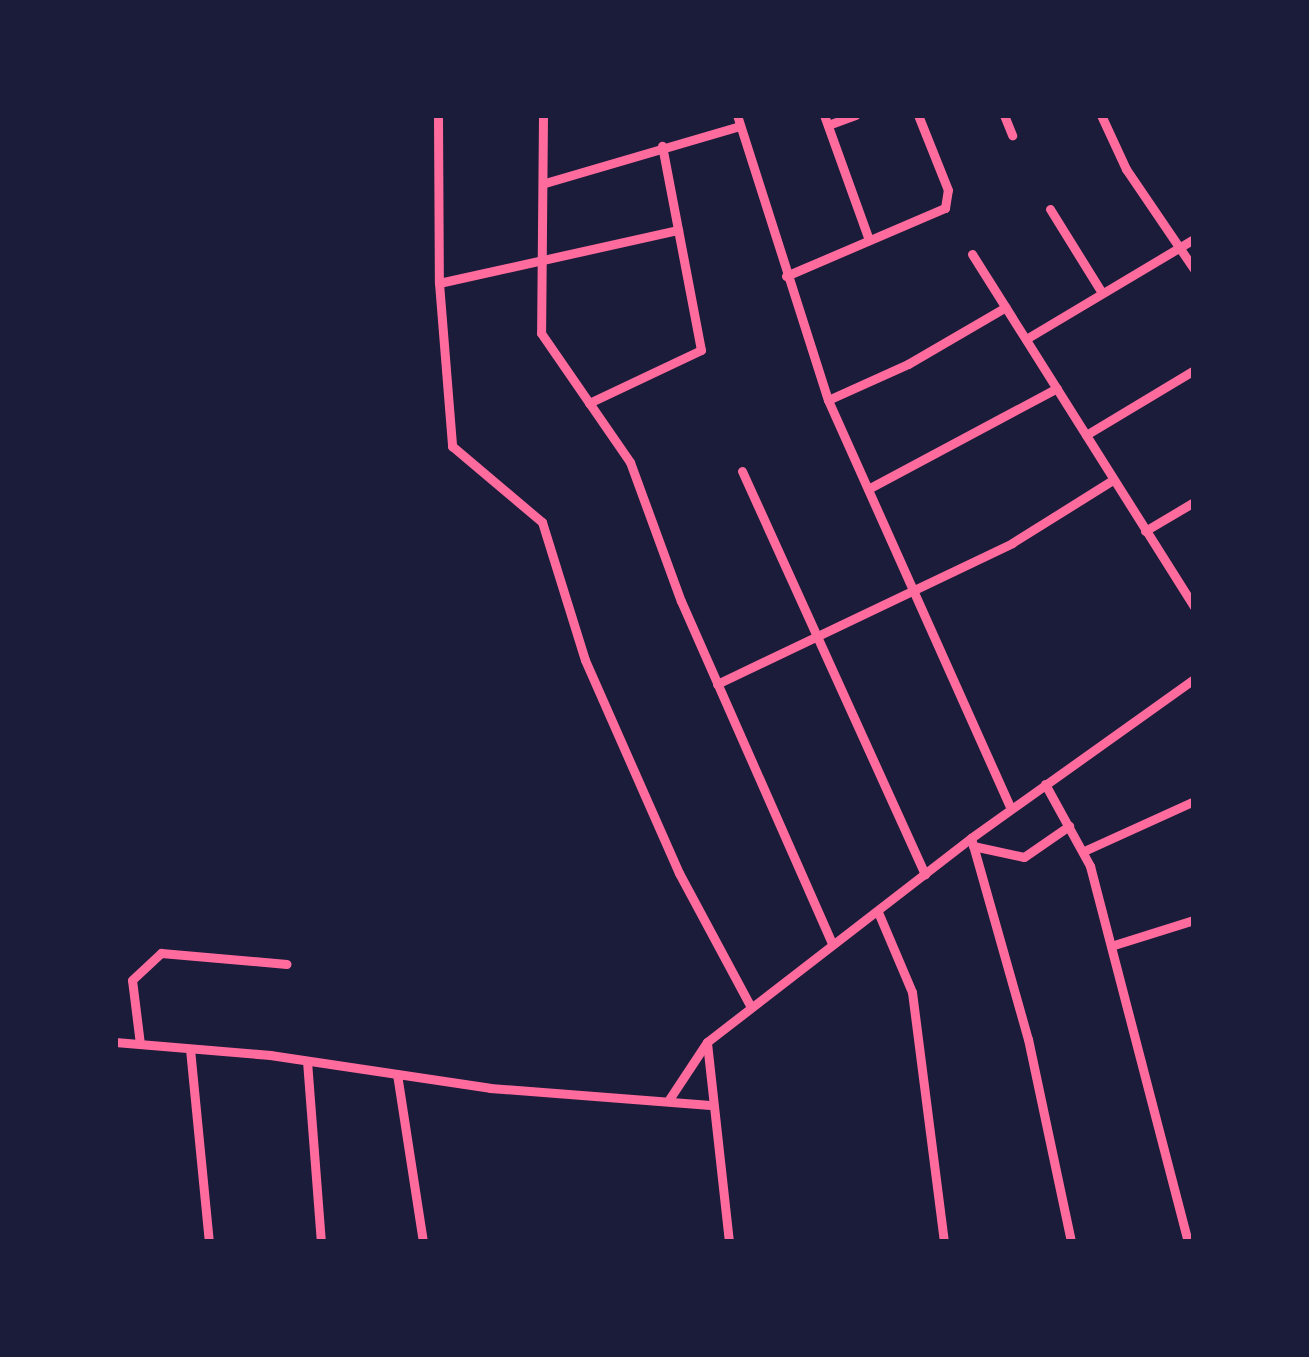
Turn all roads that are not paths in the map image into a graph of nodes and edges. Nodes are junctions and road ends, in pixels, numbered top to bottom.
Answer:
1 (438, 115) edge
2 (543, 115) edge
3 (856, 115) edge
4 (918, 115) edge
5 (1004, 115) edge
6 (1100, 115) edge
7 (738, 120) edge
8 (826, 120) edge
9 (1012, 135) dead end
10 (662, 146) junction
11 (544, 184) junction
12 (1050, 209) dead end
13 (678, 230) junction
14 (1194, 239) edge
15 (870, 240) junction
16 (1180, 247) junction
17 (972, 254) dead end
18 (544, 259) junction
19 (1194, 269) edge
20 (786, 276) junction
21 (439, 283) junction
22 (1102, 293) junction
23 (1006, 307) junction
24 (1026, 339) junction
25 (1194, 370) edge
26 (1056, 388) junction
27 (828, 400) junction
28 (588, 404) junction
29 (1086, 435) junction
30 (742, 470) dead end
31 (1113, 480) junction
32 (868, 489) junction
33 (1194, 502) edge
34 (1145, 532) junction
35 (912, 589) junction
36 (1194, 607) edge
37 (818, 633) junction
38 (1194, 679) edge
39 (717, 684) junction
40 (1044, 784) junction
41 (1194, 801) edge
42 (1012, 809) junction
43 (1070, 826) junction
44 (972, 842) junction
45 (1084, 851) junction
46 (925, 874) junction
47 (878, 912) junction
48 (1194, 920) edge
49 (832, 944) junction
50 (1114, 945) junction
51 (287, 964) dead end
52 (751, 1008) junction
53 (115, 1042) edge
54 (707, 1042) junction
55 (140, 1044) junction
56 (190, 1048) junction
57 (306, 1061) junction
58 (398, 1074) junction
59 (668, 1101) junction
60 (712, 1105) junction
61 (209, 1242) edge
62 (321, 1242) edge
63 (424, 1242) edge
64 (729, 1242) edge
65 (944, 1242) edge
66 (1071, 1242) edge
67 (1188, 1242) edge

1 - 21 street
2 - 11 street
3 - 8 street
4 - 15 street
5 - 9 street
6 - 16 street
7 - 10 street
7 - 20 street
8 - 15 street
10 - 11 street
10 - 13 street
11 - 18 street
12 - 22 street
13 - 18 street
13 - 28 street
14 - 16 street
15 - 20 street
16 - 19 street
16 - 22 street
17 - 23 street
18 - 21 street
18 - 28 street
20 - 27 street
21 - 52 street
22 - 24 street
23 - 24 street
23 - 27 street
24 - 26 street
25 - 29 street
26 - 29 street
26 - 32 street
27 - 32 street
28 - 39 street
29 - 31 street
30 - 37 street
31 - 34 street
31 - 35 street
32 - 35 street
33 - 34 street
34 - 36 street
35 - 37 street
35 - 42 street
37 - 39 street
37 - 46 street
38 - 40 street
39 - 49 street
40 - 42 street
40 - 43 street
41 - 45 street
42 - 44 street
43 - 44 street
43 - 45 street
44 - 46 street
44 - 66 street
45 - 50 street
46 - 47 street
47 - 49 street
47 - 65 street
48 - 50 street
49 - 52 street
50 - 67 street
51 - 55 street
52 - 54 street
53 - 55 street
54 - 59 street
54 - 60 street
55 - 56 street
56 - 57 street
56 - 61 street
57 - 58 street
57 - 62 street
58 - 59 street
58 - 63 street
59 - 60 street
60 - 64 street

